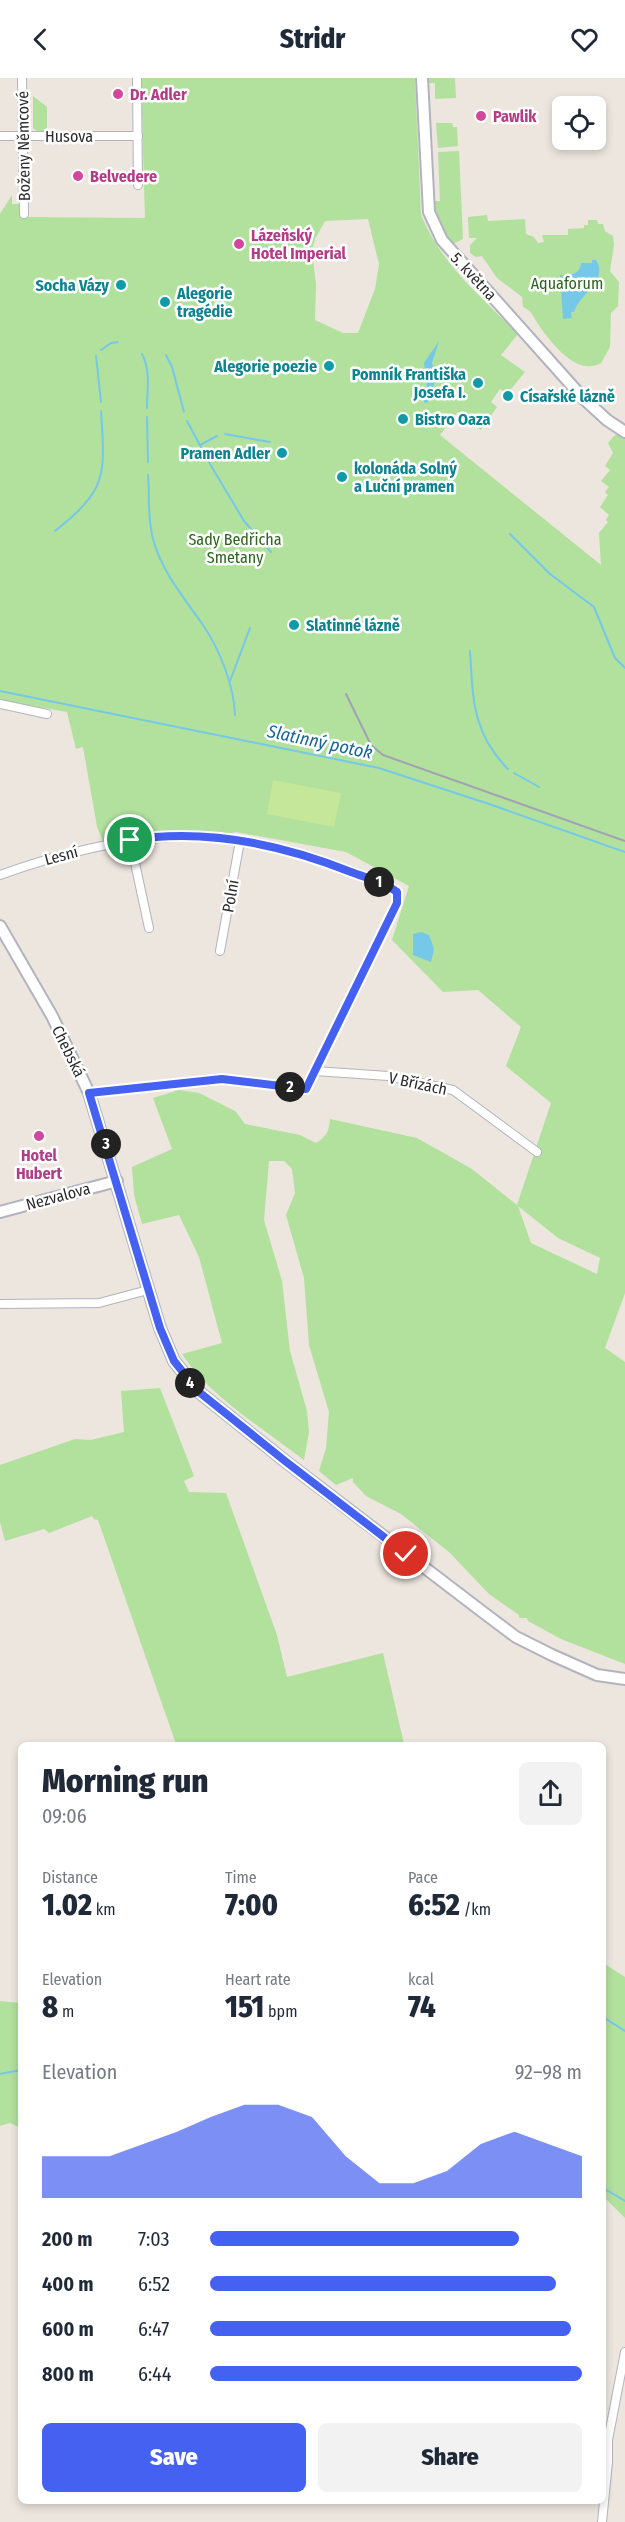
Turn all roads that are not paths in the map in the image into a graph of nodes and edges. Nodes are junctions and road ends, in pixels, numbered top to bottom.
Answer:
1 (22, 78) edge
2 (137, 78) edge
3 (422, 78) edge
4 (0, 136) edge
5 (23, 136) junction
6 (138, 136) junction
7 (138, 185) dead end
8 (24, 214) dead end
9 (623, 431) edge
10 (0, 704) edge
11 (46, 714) dead end
12 (130, 840) junction
13 (240, 841) junction
14 (0, 875) edge
15 (0, 926) edge
16 (149, 928) dead end
17 (220, 951) dead end
18 (315, 1071) junction
19 (89, 1093) junction
20 (537, 1152) dead end
21 (117, 1181) junction
22 (0, 1212) edge
23 (148, 1290) junction
24 (0, 1304) edge
25 (625, 1679) edge
26 (625, 2352) edge
27 (606, 2482) edge
28 (604, 2504) edge
29 (602, 2522) edge

1 - 5 street, Boženy Němcové
2 - 6 street
3 - 9 street, 5. května
4 - 5 street, Husova
5 - 6 street, Husova
5 - 8 street, Boženy Němcové
6 - 7 street
10 - 11 street
12 - 13 street, Lesní
12 - 14 street, Lesní
12 - 16 street
13 - 17 street, Polní
13 - 18 street, Lesní
15 - 19 street, Chebská
18 - 19 street, Lesní
18 - 20 street, V Břízách
19 - 21 street, Chebská
21 - 22 street, Nezvalova
21 - 23 street, Chebská
23 - 24 street
23 - 25 street, Chebská
26 - 27 street
28 - 29 street

